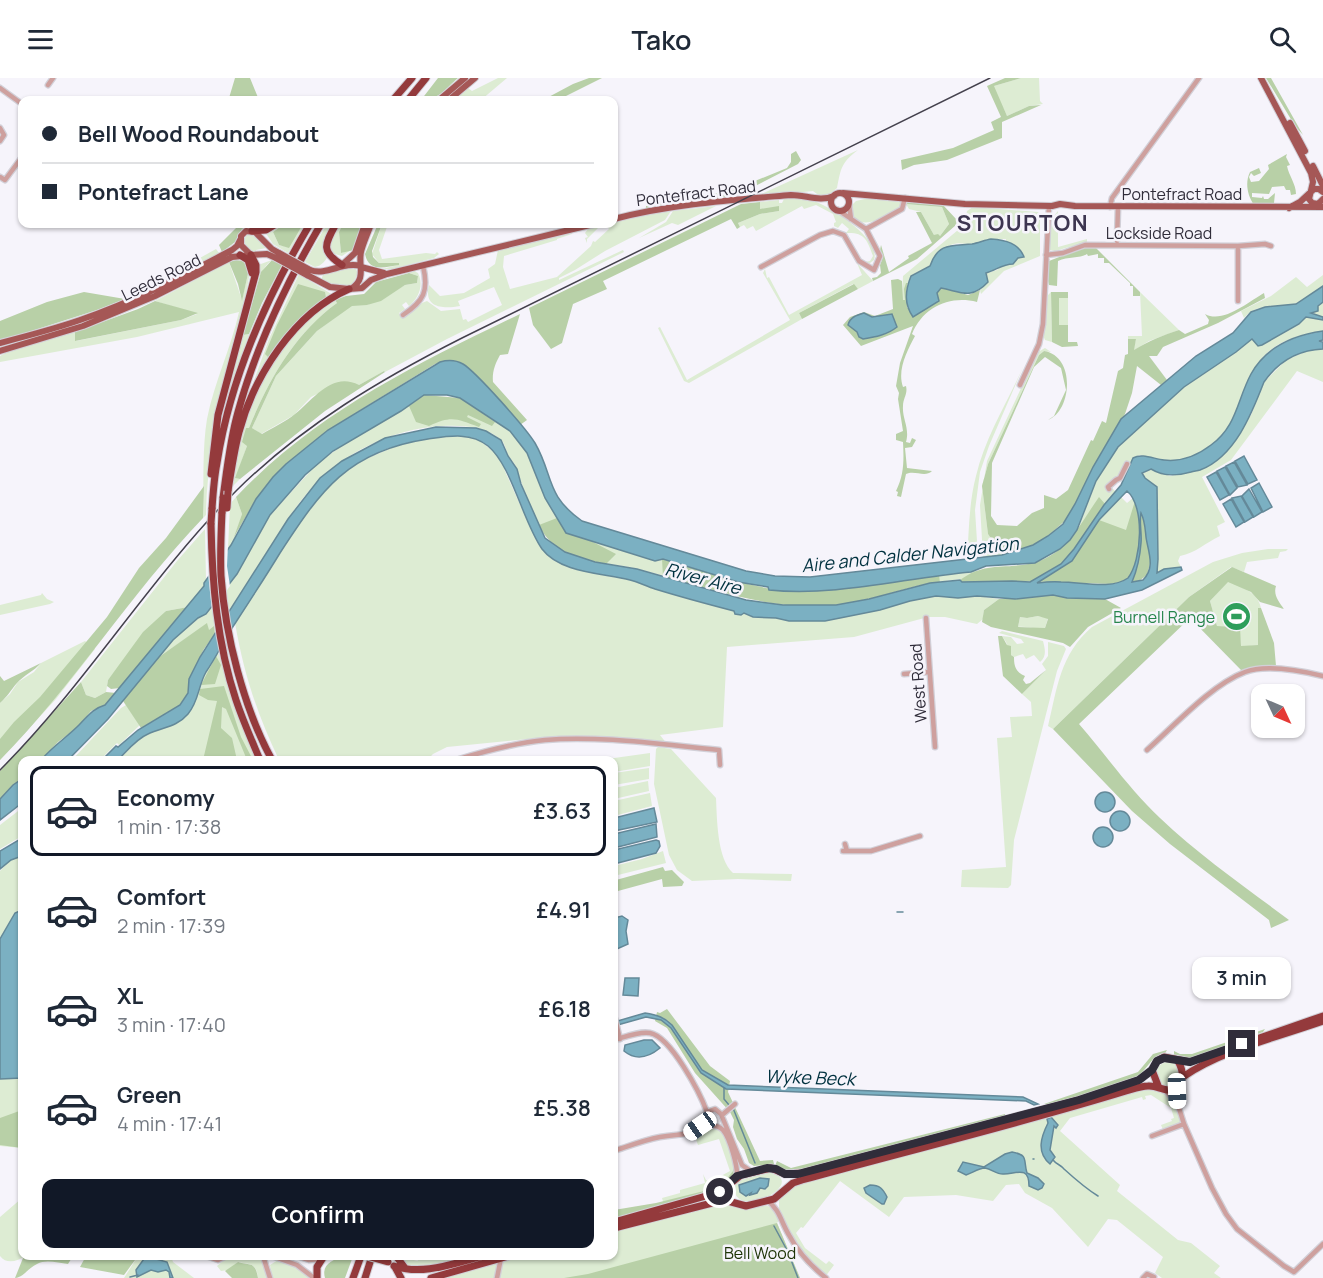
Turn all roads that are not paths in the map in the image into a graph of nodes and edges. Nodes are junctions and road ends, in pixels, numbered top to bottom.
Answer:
1 (414, 78) edge
2 (427, 78) edge
3 (465, 78) edge
4 (475, 78) edge
5 (1199, 78) edge
6 (1261, 78) edge
7 (0, 88) edge
8 (1270, 93) junction
9 (398, 96) edge
10 (411, 96) edge
11 (416, 96) edge
12 (444, 96) edge
13 (454, 96) edge
14 (18, 101) edge
15 (0, 128) edge
16 (0, 141) edge
17 (18, 162) edge
18 (3, 179) edge
19 (1323, 186) edge
20 (1323, 192) edge
21 (843, 193) junction
22 (1310, 193) junction
23 (866, 195) junction
24 (834, 196) junction
25 (905, 198) junction
26 (818, 199) junction
27 (849, 204) junction
28 (1318, 205) edge
29 (1051, 206) junction
30 (1110, 207) junction
31 (1118, 207) junction
32 (1288, 208) junction
33 (837, 209) junction
34 (618, 218) edge
35 (851, 219) junction
36 (269, 228) edge
37 (308, 228) edge
38 (319, 228) edge
39 (334, 228) edge
40 (364, 228) edge
41 (370, 228) edge
42 (578, 228) edge
43 (866, 230) junction
44 (252, 231) junction
45 (240, 240) junction
46 (1118, 241) dead end
47 (1238, 246) junction
48 (1271, 246) dead end
49 (240, 255) junction
50 (251, 255) junction
51 (1046, 255) junction
52 (278, 256) junction
53 (343, 265) junction
54 (423, 266) junction
55 (361, 267) junction
56 (761, 267) dead end
57 (308, 273) junction
58 (387, 274) junction
59 (252, 281) junction
60 (350, 289) junction
61 (1238, 301) dead end
62 (403, 315) dead end
63 (81, 323) junction
64 (0, 343) edge
65 (0, 351) edge
66 (1020, 385) dead end
67 (1126, 464) dead end
68 (1109, 489) dead end
69 (212, 508) junction
70 (224, 510) junction
71 (926, 618) dead end
72 (928, 672) junction
73 (904, 674) dead end
74 (1323, 676) edge
75 (934, 747) dead end
76 (1147, 750) dead end
77 (258, 756) edge
78 (270, 756) edge
79 (468, 756) edge
80 (720, 765) dead end
81 (920, 836) dead end
82 (845, 844) dead end
83 (1323, 1016) edge
84 (1323, 1022) edge
85 (618, 1033) edge
86 (620, 1039) joint
87 (1178, 1061) junction
88 (1152, 1070) junction
89 (1183, 1077) junction
90 (1178, 1086) junction
91 (1159, 1088) junction
92 (1167, 1090) junction
93 (702, 1099) junction
94 (735, 1104) dead end
95 (1178, 1105) junction
96 (728, 1108) junction
97 (715, 1109) junction
98 (706, 1112) junction
99 (722, 1116) junction
100 (704, 1119) junction
101 (1184, 1124) junction
102 (708, 1125) junction
103 (700, 1126) junction
104 (716, 1126) junction
105 (1152, 1136) dead end
106 (618, 1150) edge
107 (752, 1172) junction
108 (780, 1172) junction
109 (734, 1180) junction
110 (781, 1193) junction
111 (767, 1200) junction
112 (737, 1203) junction
113 (779, 1212) junction
114 (618, 1221) edge
115 (618, 1227) edge
116 (1323, 1244) edge
117 (264, 1260) edge
118 (272, 1260) edge
119 (284, 1260) edge
120 (320, 1260) edge
121 (360, 1260) edge
122 (371, 1260) edge
123 (379, 1260) edge
124 (393, 1260) edge
125 (398, 1260) edge
126 (466, 1260) edge
127 (492, 1260) joint
128 (500, 1260) edge
129 (391, 1264) junction
130 (267, 1268) junction
131 (497, 1268) junction
132 (408, 1270) junction
133 (1154, 1277) edge
134 (270, 1278) edge
135 (315, 1278) edge
136 (353, 1278) edge
137 (365, 1278) edge
138 (401, 1278) edge
139 (431, 1278) edge
140 (497, 1278) edge
141 (826, 1278) edge
142 (1143, 1278) edge

1 - 9 highway
2 - 10 highway
2 - 11 highway
3 - 12 main road
4 - 13 main road
5 - 30 street
6 - 8 main road
7 - 14 street
8 - 19 main road
8 - 22 main road
15 - 16 street
17 - 18 street
20 - 22 main road
21 - 23 main road, Pontefract Road
21 - 24 main road
21 - 27 main road
22 - 28 main road
22 - 32 main road
23 - 25 main road, Pontefract Road
23 - 27 main road
24 - 26 main road, Pontefract Road
24 - 33 main road
25 - 29 main road, Pontefract Road
25 - 43 street
26 - 33 main road, Pontefract Road
26 - 34 main road, Pontefract Road
27 - 33 main road
27 - 35 street
28 - 32 main road, Pontefract Road
29 - 30 main road, Pontefract Road
29 - 51 street
30 - 31 main road, Pontefract Road
31 - 32 main road, Pontefract Road
31 - 46 street
33 - 35 street
35 - 43 street
36 - 44 highway
37 - 69 highway
38 - 70 highway, bridge
39 - 53 highway
40 - 53 main road
41 - 55 main road
42 - 54 main road
43 - 56 street
44 - 45 main road, Leeds Road
44 - 52 main road
45 - 50 main road
45 - 63 main road, Leeds Road
47 - 48 street, Lockside Road
47 - 51 street, Lockside Road
47 - 61 street
49 - 50 main road, Leeds Road
49 - 59 highway
49 - 63 main road, Leeds Road
50 - 52 main road, Leeds Road
50 - 59 highway
51 - 66 street
52 - 57 main road, bridge
53 - 55 main road
53 - 57 main road
54 - 58 main road
54 - 62 street
55 - 58 main road
55 - 60 main road
57 - 60 main road
58 - 60 main road
59 - 69 highway
60 - 70 highway, bridge
63 - 64 main road, Leeds Road
63 - 65 main road, Leeds Road
67 - 68 street
69 - 77 highway, bridge
70 - 78 highway
71 - 72 street, West Road
72 - 73 street
72 - 75 street, West Road
74 - 76 street
79 - 80 street
81 - 82 street
83 - 87 highway
84 - 89 highway
85 - 86 street
86 - 93 street
87 - 88 highway
87 - 89 highway
88 - 91 highway
88 - 108 highway
89 - 90 highway
90 - 92 highway
90 - 95 street
91 - 92 highway
91 - 110 highway
92 - 95 street
93 - 97 street
93 - 98 street
94 - 96 street
95 - 101 street
96 - 97 street
96 - 99 street
97 - 98 street
97 - 99 street
98 - 100 street
99 - 104 street
99 - 107 street
100 - 102 street
100 - 103 street
101 - 105 street
101 - 116 street
102 - 103 street
102 - 104 street
103 - 106 street
104 - 109 street
107 - 108 highway
107 - 109 highway
108 - 110 highway
109 - 112 highway
109 - 114 highway
110 - 111 highway
110 - 113 street
111 - 112 highway
111 - 113 street
112 - 115 highway
113 - 141 street
117 - 130 street
118 - 130 street
119 - 135 street
120 - 135 highway
121 - 136 highway
122 - 137 highway
123 - 129 highway, bridge
124 - 129 highway
125 - 132 highway
126 - 132 highway
127 - 131 street
127 - 139 highway
128 - 131 street
129 - 132 highway
129 - 138 highway
130 - 134 street
131 - 140 street
133 - 142 street

